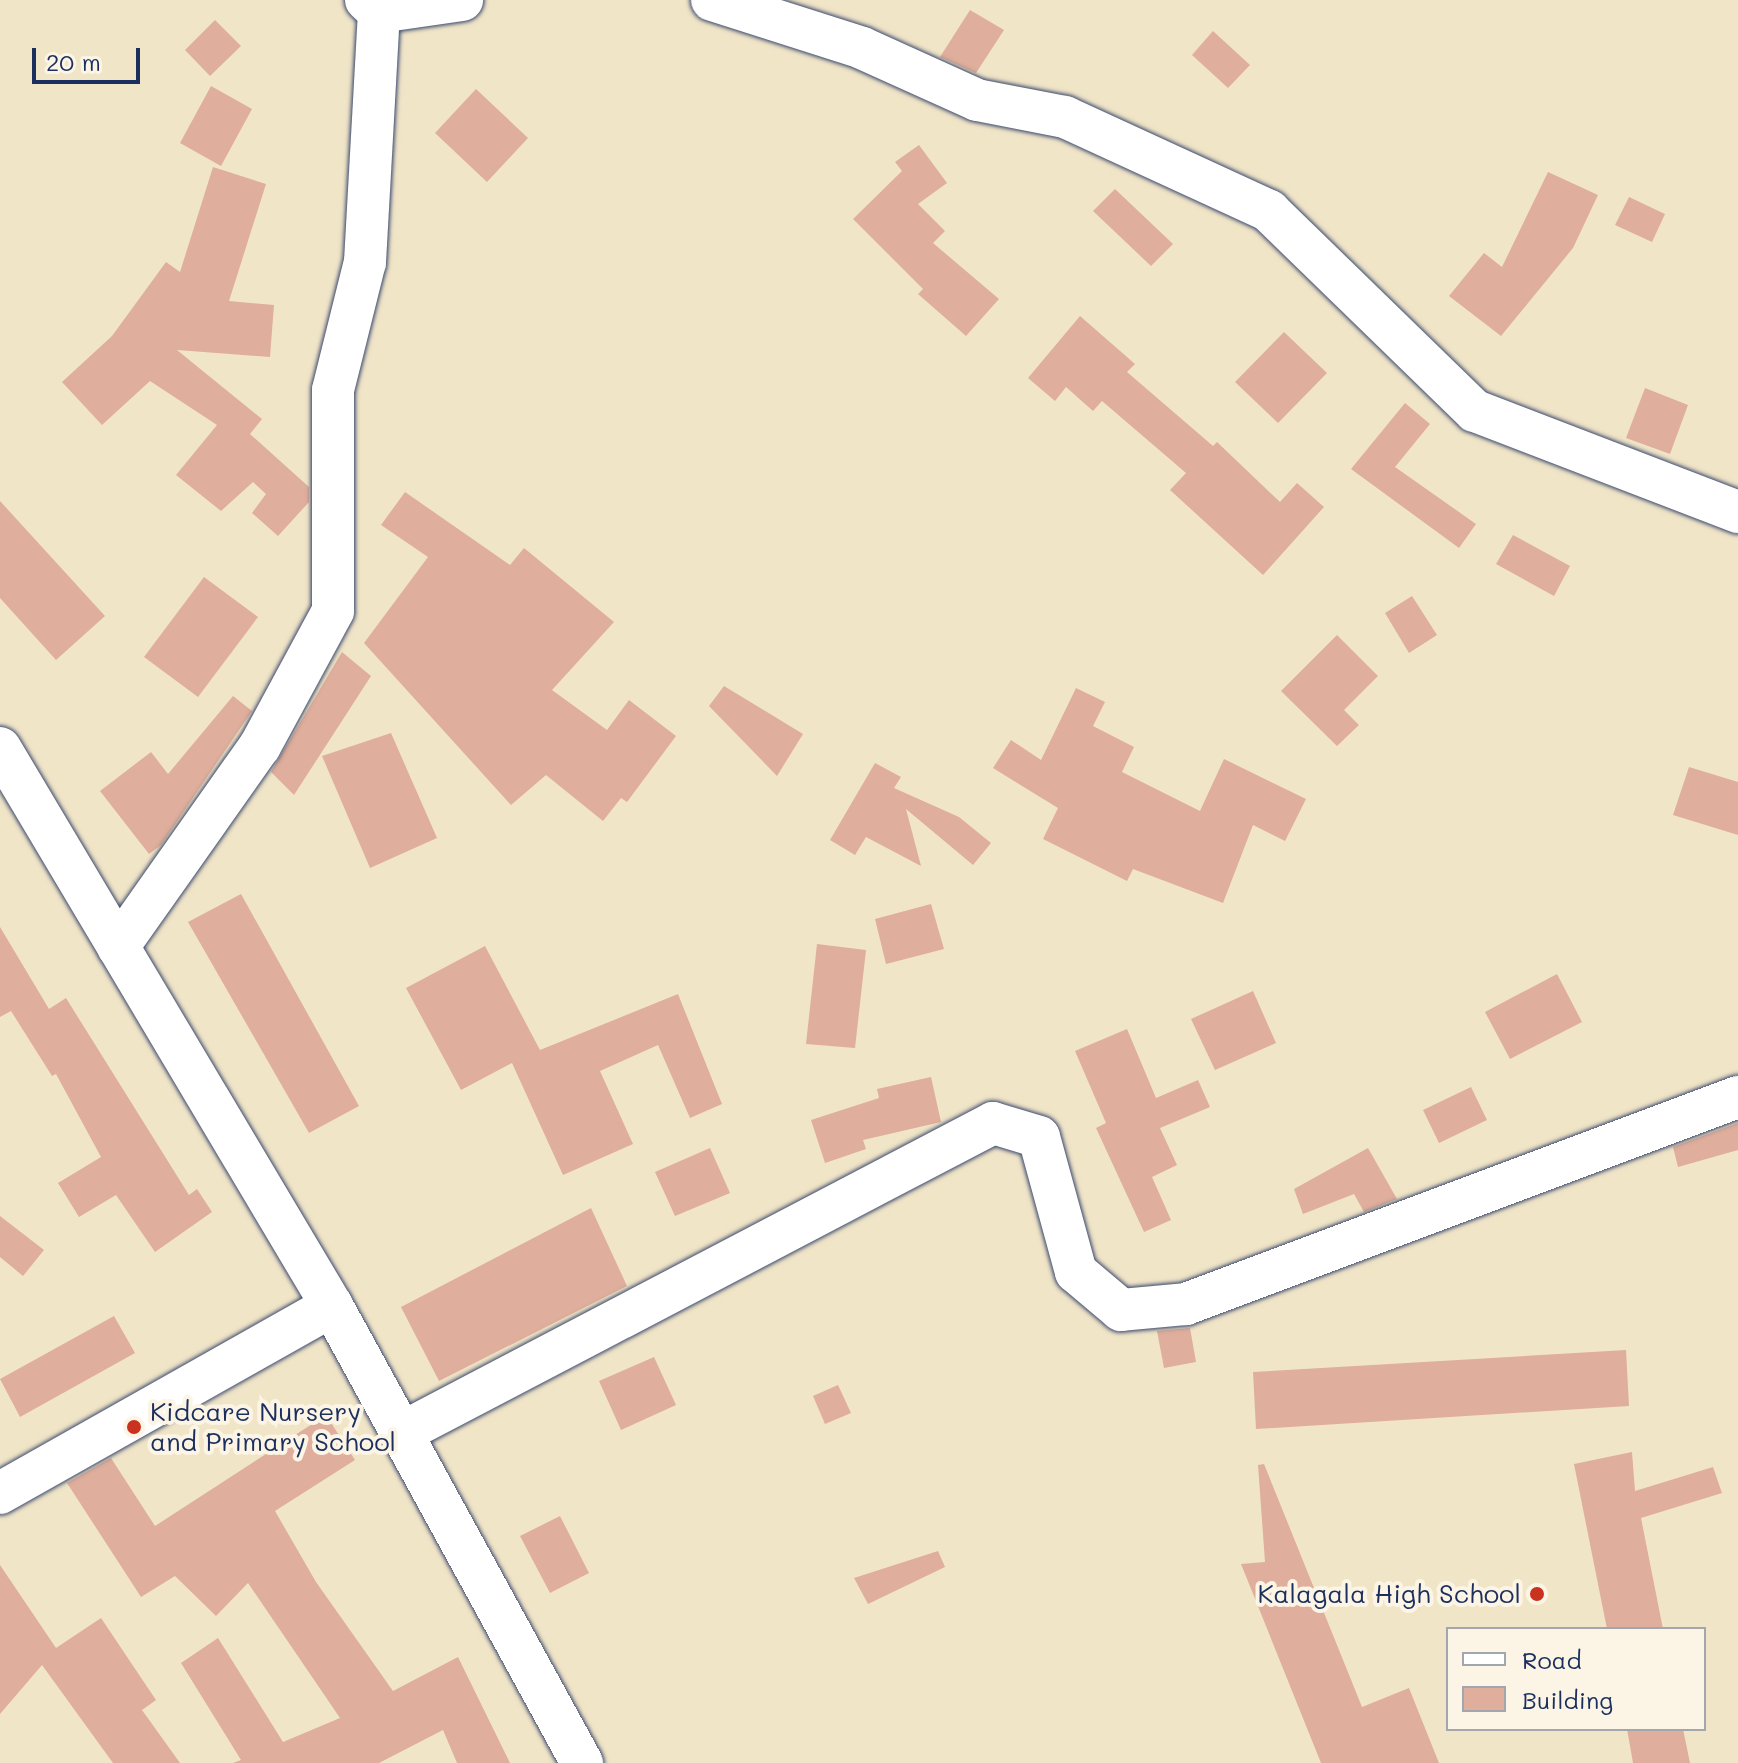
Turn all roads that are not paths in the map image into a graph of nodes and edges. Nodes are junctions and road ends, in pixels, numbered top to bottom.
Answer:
1 (462, 0) edge
2 (712, 0) edge
3 (373, 6) edge
4 (1738, 512) edge
5 (0, 748) edge
6 (118, 947) junction
7 (1738, 1097) edge
8 (332, 1306) junction
9 (403, 1432) junction
10 (0, 1493) edge
11 (582, 1763) edge

1 - 3 street
2 - 4 street
3 - 6 street
5 - 6 street
6 - 8 street
7 - 9 street
8 - 9 street
8 - 10 street
9 - 11 street

